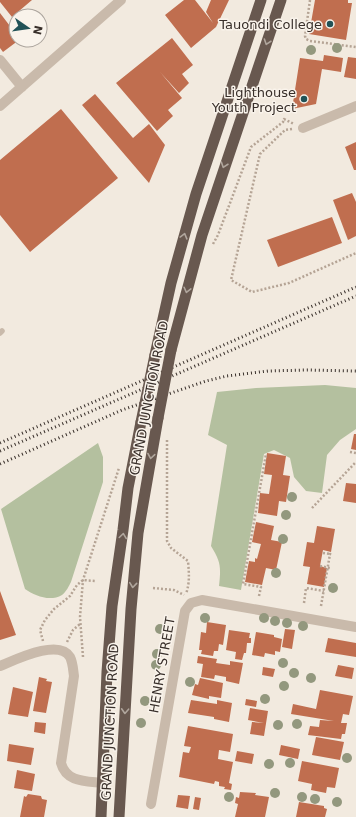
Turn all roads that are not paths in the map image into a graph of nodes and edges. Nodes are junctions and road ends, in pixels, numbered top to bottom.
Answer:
1 (121, 0) edge
2 (261, 0) edge
3 (281, 0) edge
4 (0, 60) edge
5 (22, 88) junction
6 (0, 106) edge
7 (356, 106) edge
8 (303, 128) road end
9 (356, 627) edge
10 (0, 666) edge
11 (102, 783) junction
12 (151, 804) dead end
13 (101, 817) edge
14 (119, 817) edge

1 - 5 street
11 -> 2 highway, GRAND JUNCTION ROAD, bridge
3 -> 14 highway, GRAND JUNCTION ROAD, bridge
4 - 5 street
5 - 6 street
7 - 8 street
9 - 12 street, HENRY STREET
10 - 11 street
11 - 13 highway, GRAND JUNCTION ROAD

